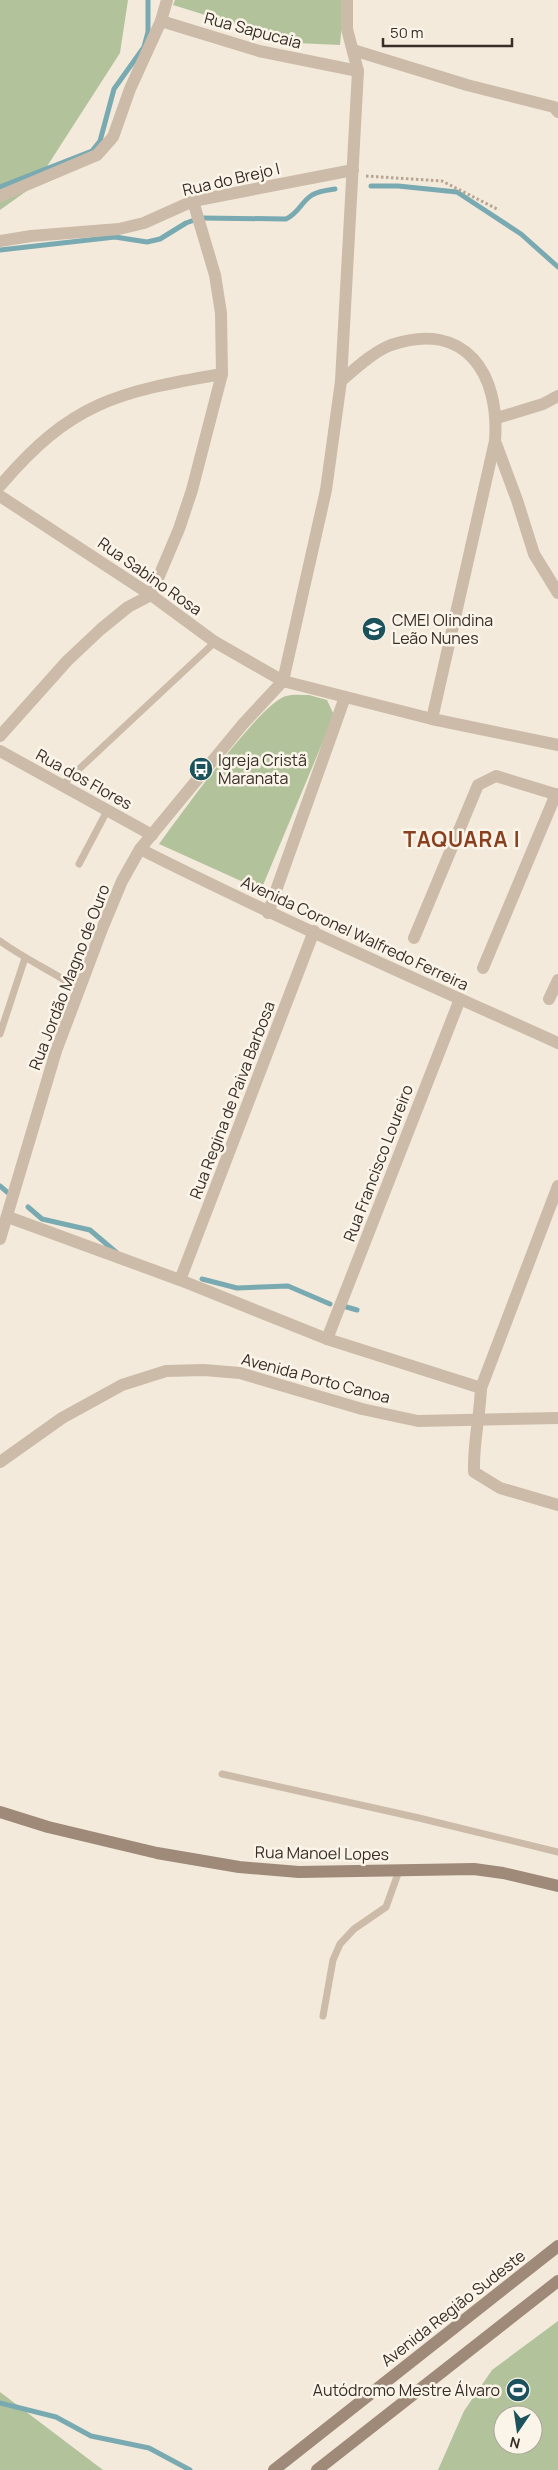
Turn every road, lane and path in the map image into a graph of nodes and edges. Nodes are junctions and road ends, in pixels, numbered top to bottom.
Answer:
1 (168, 0) edge
2 (347, 0) edge
3 (161, 21) junction
4 (353, 50) junction
5 (358, 70) junction
6 (557, 108) edge
7 (353, 173) junction
8 (0, 196) edge
9 (193, 201) junction
10 (499, 210) dead end
11 (0, 241) edge
12 (222, 374) junction
13 (341, 380) junction
14 (558, 396) edge
15 (497, 418) junction
16 (495, 441) junction
17 (0, 486) edge
18 (0, 496) edge
19 (558, 593) edge
20 (151, 595) junction
21 (216, 642) junction
22 (282, 680) junction
23 (345, 697) junction
24 (432, 719) junction
25 (0, 736) edge
26 (558, 745) edge
27 (0, 751) edge
28 (62, 785) junction
29 (557, 795) edge
30 (107, 811) junction
31 (152, 835) junction
32 (140, 849) junction
33 (79, 864) dead end
34 (268, 913) junction
35 (314, 931) junction
36 (414, 938) dead end
37 (0, 940) edge
38 (25, 958) junction
39 (483, 968) dead end
40 (558, 980) edge
41 (79, 989) junction
42 (460, 999) junction
43 (549, 999) dead end
44 (0, 1034) edge
45 (558, 1043) edge
46 (558, 1186) edge
47 (4, 1216) edge
48 (0, 1239) edge
49 (180, 1280) junction
50 (326, 1339) junction
51 (481, 1388) junction
52 (480, 1418) junction
53 (558, 1418) edge
54 (0, 1462) edge
55 (558, 1504) edge
56 (222, 1774) dead end
57 (0, 1812) edge
58 (558, 1852) edge
59 (399, 1871) junction
60 (558, 1886) edge
61 (323, 2016) dead end
62 (558, 2246) edge
63 (558, 2281) edge
64 (274, 2470) edge
65 (317, 2470) edge

1 - 3 street
2 - 4 street
3 - 5 street, Rua Sapucaia
3 - 8 street
4 - 5 street
4 - 6 street
5 - 7 street
7 - 9 street, Rua do Brejo I
7 - 10 path
7 - 13 street
9 - 11 street, Rua do Brejo I
9 - 12 street
12 - 17 street
12 - 20 street
13 - 15 street
13 - 22 street
14 - 15 street
15 - 16 street
16 - 19 street
16 - 24 street
18 - 20 street, Rua Sabino Rosa
20 - 21 street, Rua Sabino Rosa
20 - 25 street
21 - 22 street, Rua Sabino Rosa
21 - 28 lane
22 - 23 street, Rua Sabino Rosa
22 - 31 street, Rua Jordão Magno de Ouro
23 - 24 street, Rua Sabino Rosa
23 - 34 street
24 - 26 street
27 - 28 street, Rua dos Flores
28 - 30 street, Rua dos Flores
29 - 36 street
29 - 39 street
30 - 31 street, Rua dos Flores
30 - 33 lane
31 - 32 street, Rua Jordão Magno de Ouro
32 - 34 street, Avenida Coronel Walfredo Ferreira
32 - 41 street, Rua Jordão Magno de Ouro
34 - 35 street, Avenida Coronel Walfredo Ferreira
35 - 42 street, Avenida Coronel Walfredo Ferreira
35 - 49 street, Rua Regina de Paiva Barbosa
37 - 38 lane
38 - 41 lane
38 - 44 lane
40 - 43 street
41 - 47 street, Rua Jordão Magno de Ouro
42 - 45 street, Avenida Coronel Walfredo Ferreira
42 - 50 street, Rua Francisco Loureiro
46 - 51 street
47 - 48 street, Rua Jordão Magno de Ouro
47 - 49 street
49 - 50 street
50 - 51 street
51 - 52 street
52 - 53 street, Avenida Porto Canoa
52 - 54 street, Avenida Porto Canoa
52 - 55 street
56 - 58 lane
57 - 59 street, Rua Manoel Lopes
59 - 60 street, Rua Manoel Lopes
59 - 61 lane
62 - 64 street, Avenida Região Sudeste
63 - 65 street

